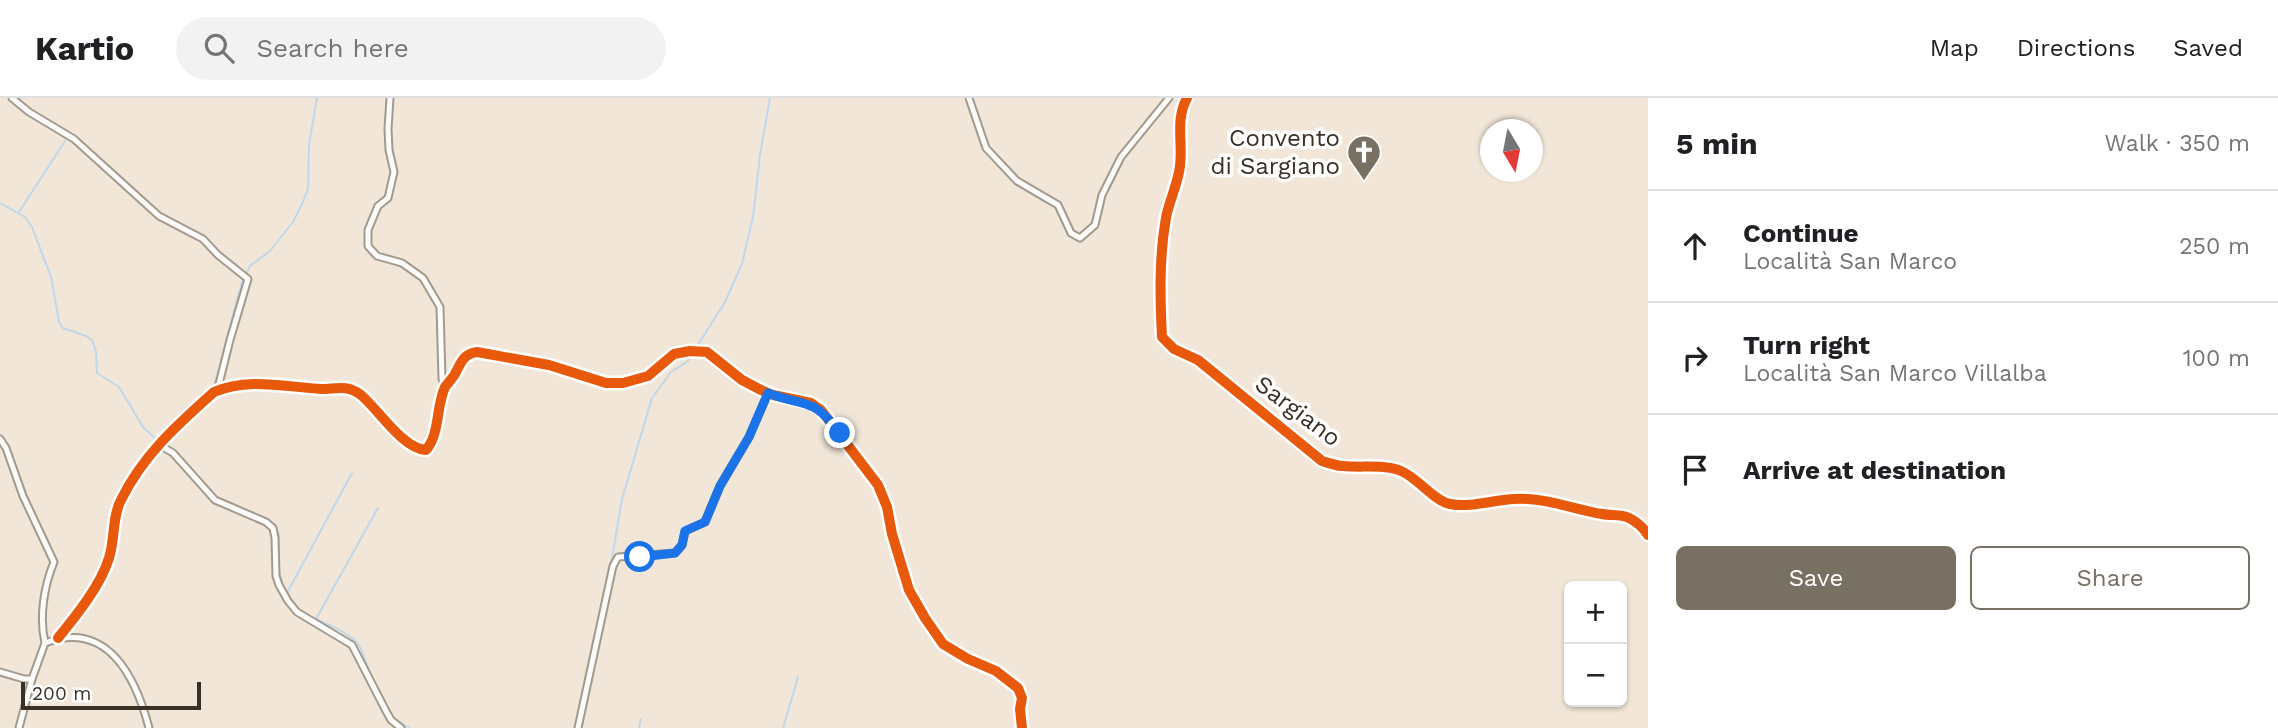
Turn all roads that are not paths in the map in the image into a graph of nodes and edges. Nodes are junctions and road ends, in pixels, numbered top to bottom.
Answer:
1 (12, 98) edge
2 (390, 98) edge
3 (969, 98) edge
4 (1169, 98) edge
5 (1187, 98) edge
6 (445, 387) junction
7 (220, 389) junction
8 (768, 393) junction
9 (0, 439) edge
10 (159, 442) junction
11 (1648, 535) edge
12 (58, 638) junction
13 (45, 643) junction
14 (0, 672) edge
15 (33, 679) junction
16 (19, 728) edge
17 (149, 728) edge
18 (401, 728) edge
19 (578, 728) edge
20 (1022, 728) edge

1 - 7 street
2 - 6 street
3 - 4 street
5 - 11 street, Sargiano
6 - 7 street
6 - 8 street
7 - 10 street
8 - 19 street
8 - 20 street
9 - 13 street
10 - 12 street
10 - 18 street
12 - 13 street
12 - 17 street
13 - 15 street
14 - 15 street
15 - 16 street

